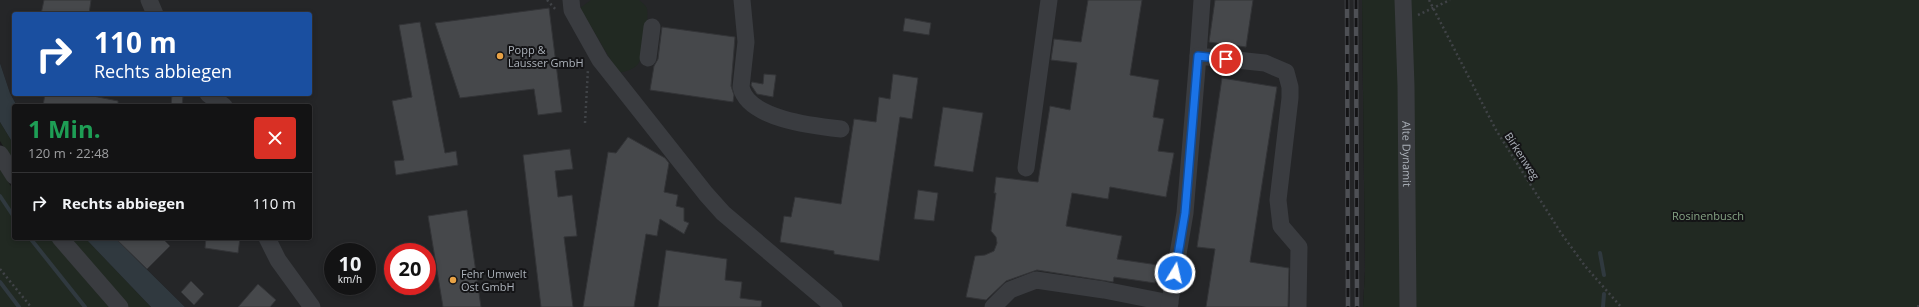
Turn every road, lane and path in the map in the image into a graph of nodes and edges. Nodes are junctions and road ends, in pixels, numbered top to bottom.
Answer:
1 (149, 0) edge
2 (547, 0) edge
3 (571, 0) edge
4 (742, 0) edge
5 (1050, 0) edge
6 (1202, 0) edge
7 (1403, 0) edge
8 (1429, 0) edge
9 (1450, 0) edge
10 (1434, 8) junction
11 (154, 12) edge
12 (558, 12) dead end
13 (1405, 21) junction
14 (652, 27) dead end
15 (1198, 56) junction
16 (648, 58) dead end
17 (588, 65) dead end
18 (211, 96) edge
19 (221, 104) edge
20 (585, 123) dead end
21 (841, 129) dead end
22 (0, 154) edge
23 (1026, 168) dead end
24 (12, 173) edge
25 (62, 240) edge
26 (268, 240) edge
27 (0, 269) edge
28 (1919, 303) edge
29 (1169, 305) edge
30 (31, 307) edge
31 (120, 307) edge
32 (312, 307) edge
33 (834, 307) edge
34 (993, 307) edge
35 (1298, 307) edge
36 (1408, 307) edge
37 (1621, 307) edge
38 (1918, 307) edge

1 - 11 street
2 - 12 path
3 - 33 street
4 - 21 street
5 - 23 street
6 - 15 street
7 - 13 street, Alte Dynamit
8 - 10 path, Birkenweg
9 - 10 path
10 - 13 path
10 - 37 path, Birkenweg
13 - 36 street, Alte Dynamit
14 - 16 street
15 - 29 street
15 - 35 street
17 - 20 path
18 - 19 street
22 - 24 street
25 - 31 street
26 - 32 street
27 - 30 path
28 - 38 path
29 - 34 street

